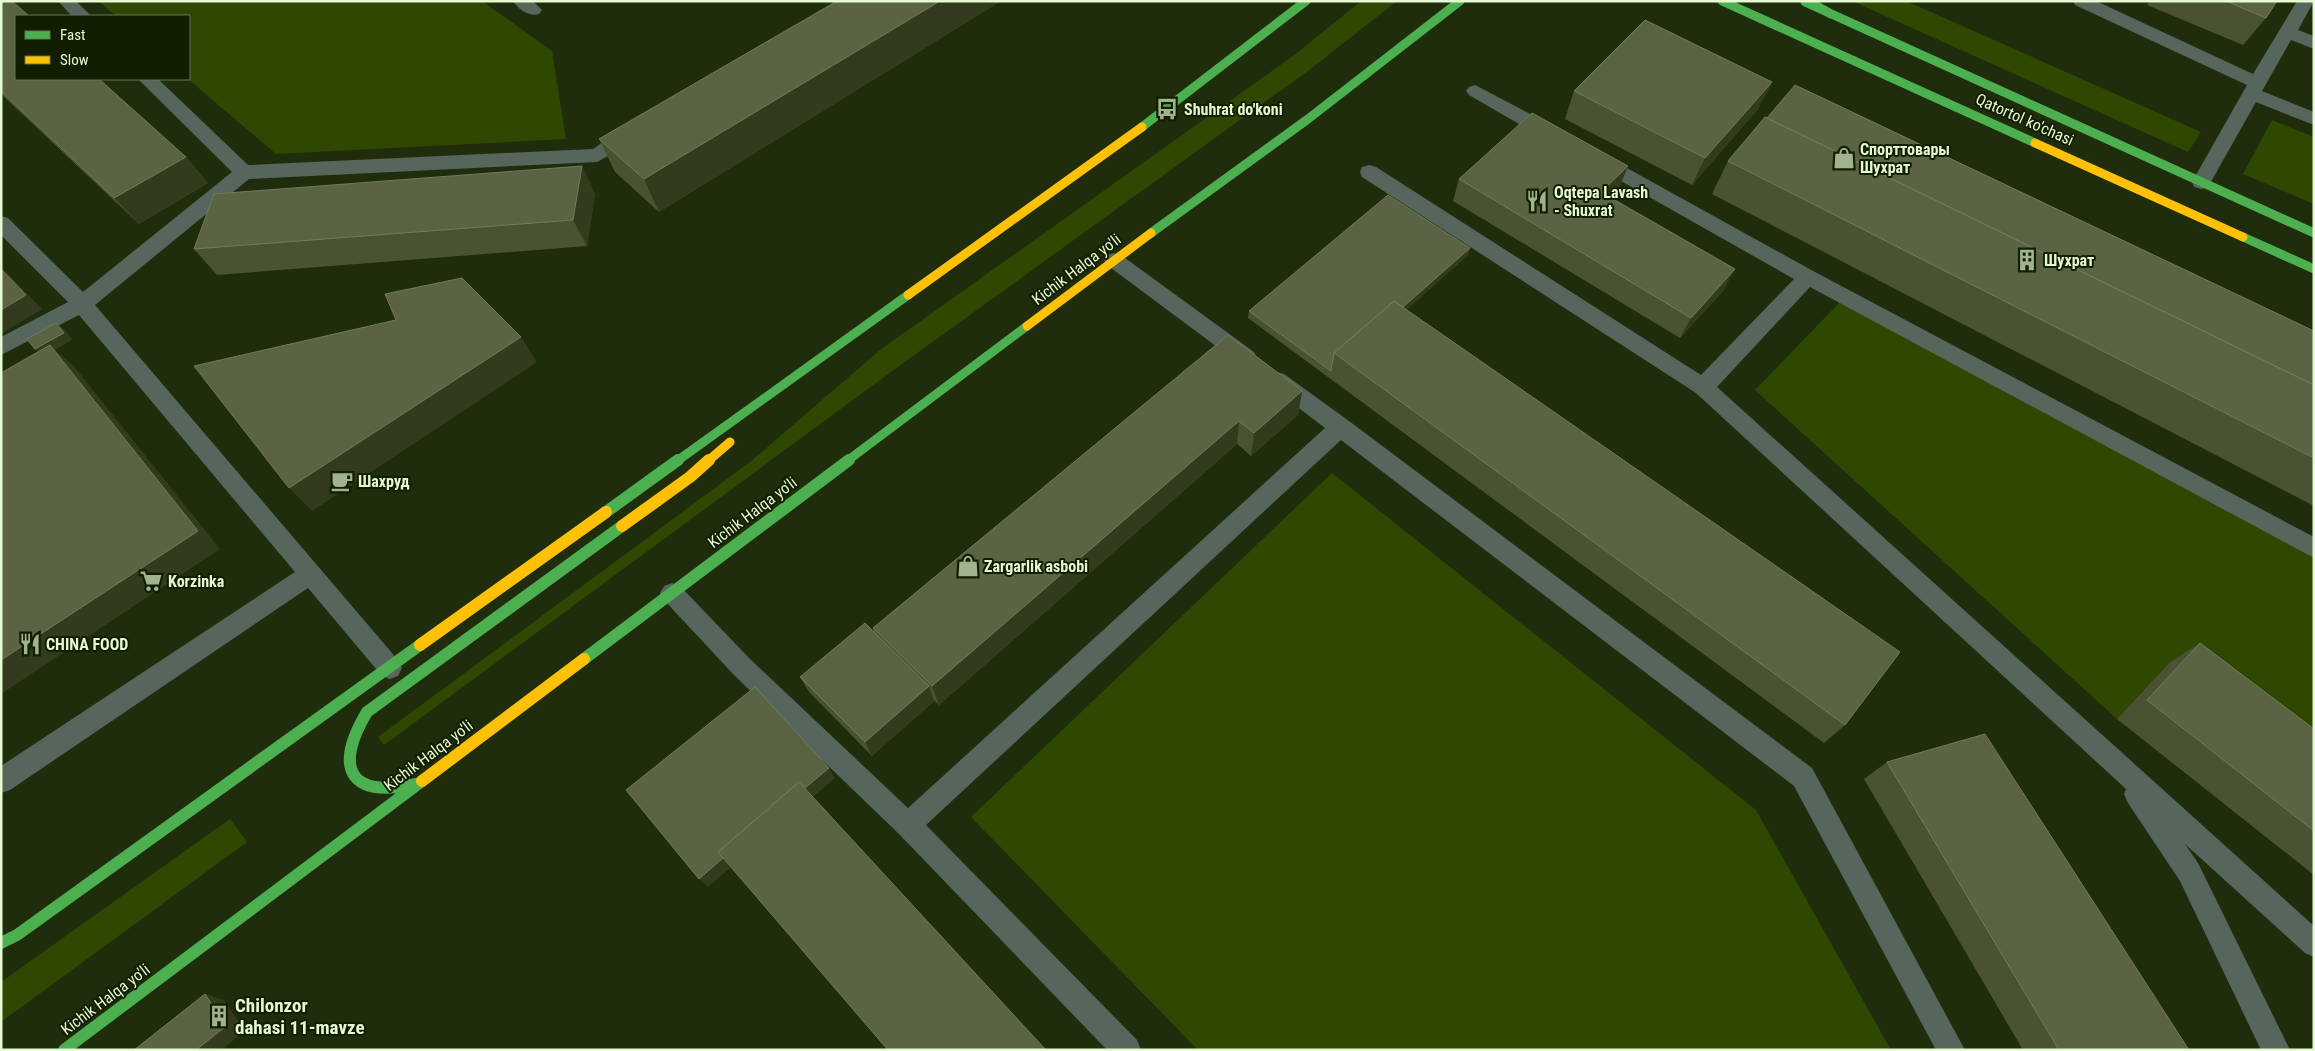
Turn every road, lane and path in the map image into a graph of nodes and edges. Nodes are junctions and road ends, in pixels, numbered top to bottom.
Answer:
1 (66, 1) edge
2 (1297, 1) edge
3 (1306, 1) edge
4 (1460, 1) edge
5 (1722, 1) edge
6 (1804, 1) edge
7 (1808, 1) edge
8 (2081, 1) edge
9 (2306, 1) edge
10 (1290, 13) junction
11 (1831, 14) junction
12 (81, 15) edge
13 (2287, 32) junction
14 (2314, 43) edge
15 (148, 80) edge
16 (2254, 88) junction
17 (1475, 91) dead end
18 (2314, 119) edge
19 (647, 126) edge
20 (244, 172) junction
21 (1369, 172) dead end
22 (2201, 182) junction
23 (1, 223) edge
24 (2314, 233) edge
25 (1114, 260) junction
26 (2314, 269) edge
27 (1808, 277) junction
28 (82, 304) junction
29 (850, 337) junction
30 (1, 347) edge
31 (1704, 387) junction
32 (763, 414) dead end
33 (1341, 427) junction
34 (741, 433) dead end
35 (2314, 548) edge
36 (311, 574) junction
37 (672, 593) junction
38 (390, 668) junction
39 (2118, 765) junction
40 (1, 781) edge
41 (421, 781) junction
42 (908, 825) junction
43 (1, 943) edge
44 (2314, 944) edge
45 (64, 1050) edge
46 (1127, 1050) edge
47 (1950, 1050) edge
48 (2276, 1050) edge

1 - 12 lane
2 - 10 main road
3 - 10 main road
4 - 25 main road, Kichik Halqa yo'li
5 - 26 main road, Qatortol ko'chasi
6 - 11 main road, Qatortol ko'chasi
7 - 11 main road
8 - 16 lane
9 - 13 lane
10 - 29 main road
11 - 22 main road, Qatortol ko'chasi
13 - 14 lane
13 - 16 lane
15 - 20 lane
16 - 18 lane
16 - 22 lane
17 - 27 lane
19 - 20 lane
20 - 28 lane
21 - 31 lane
22 - 24 main road, Qatortol ko'chasi
23 - 28 lane
25 - 33 lane
25 - 37 main road, Kichik Halqa yo'li
27 - 31 lane
27 - 35 lane
28 - 30 lane
28 - 36 lane
29 - 32 main road
29 - 38 main road
31 - 39 lane
33 - 42 lane
33 - 47 lane
34 - 41 main road
36 - 38 lane
36 - 40 lane
37 - 41 main road, Kichik Halqa yo'li
37 - 42 lane
38 - 43 main road
39 - 44 lane
39 - 48 lane
41 - 45 main road, Kichik Halqa yo'li
42 - 46 lane

